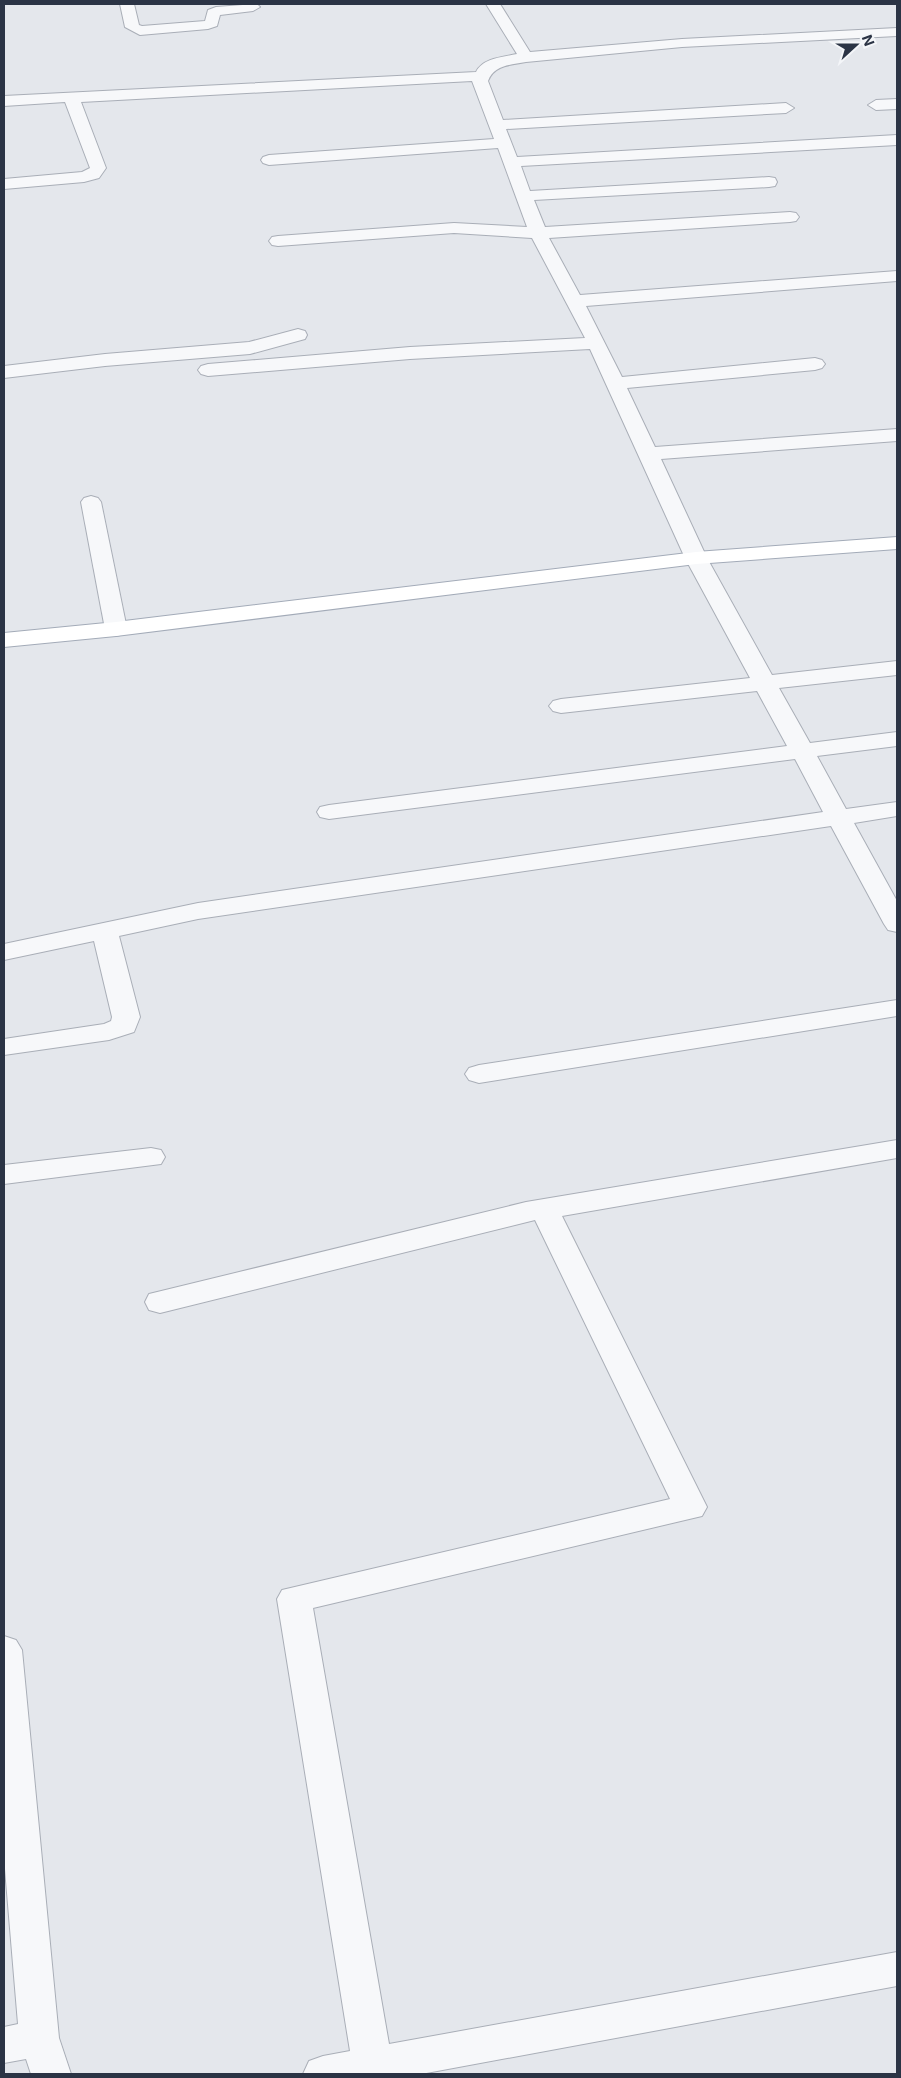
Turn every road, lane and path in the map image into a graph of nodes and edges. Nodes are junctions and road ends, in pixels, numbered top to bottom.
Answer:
1 (127, 4) edge
2 (493, 4) edge
3 (253, 7) dead end
4 (897, 32) edge
5 (526, 57) junction
6 (482, 76) junction
7 (71, 98) junction
8 (4, 101) edge
9 (897, 104) edge
10 (876, 105) dead end
11 (786, 108) dead end
12 (500, 134) junction
13 (897, 140) edge
14 (269, 160) dead end
15 (510, 162) junction
16 (769, 182) dead end
17 (4, 184) edge
18 (524, 196) junction
19 (790, 217) dead end
20 (538, 233) junction
21 (278, 242) dead end
22 (897, 276) edge
23 (574, 301) junction
24 (298, 335) dead end
25 (597, 343) junction
26 (815, 364) dead end
27 (208, 370) dead end
28 (4, 372) edge
29 (615, 383) junction
30 (897, 435) edge
31 (647, 454) junction
32 (90, 502) dead end
33 (897, 543) edge
34 (696, 558) junction
35 (116, 629) junction
36 (4, 640) edge
37 (897, 668) edge
38 (765, 683) junction
39 (561, 706) dead end
40 (897, 739) edge
41 (802, 750) junction
42 (897, 809) edge
43 (329, 812) dead end
44 (839, 817) junction
45 (888, 889) edge
46 (897, 924) edge
47 (105, 932) junction
48 (4, 952) edge
49 (897, 1008) edge
50 (4, 1047) edge
51 (479, 1074) dead end
52 (897, 1149) edge
53 (151, 1157) dead end
54 (4, 1175) edge
55 (544, 1209) junction
56 (160, 1302) dead end
57 (4, 1650) edge
58 (897, 1969) edge
59 (31, 2052) edge
60 (372, 2065) junction
61 (324, 2074) edge

1 - 3 street
2 - 5 street
4 - 5 street
5 - 6 street
6 - 7 street
6 - 12 street
7 - 8 street
7 - 17 street
9 - 10 street
11 - 12 street
12 - 14 street
12 - 15 street
13 - 15 street
15 - 18 street
16 - 18 street
18 - 20 street
19 - 20 street
20 - 21 street
20 - 23 street
22 - 23 street
23 - 25 street
24 - 28 street
25 - 27 street
25 - 29 street
26 - 29 street
29 - 31 street
30 - 31 street
31 - 34 street
32 - 35 street
33 - 34 main road
34 - 35 main road
34 - 38 street
35 - 36 main road
37 - 38 street
38 - 39 street
38 - 41 street
40 - 41 street
41 - 43 street
41 - 44 street
42 - 44 street
44 - 45 street
44 - 47 street
45 - 46 street
47 - 48 street
47 - 50 street
49 - 51 street
52 - 55 street
53 - 54 street
55 - 56 street
55 - 60 street
57 - 59 street
58 - 60 street
60 - 61 street

